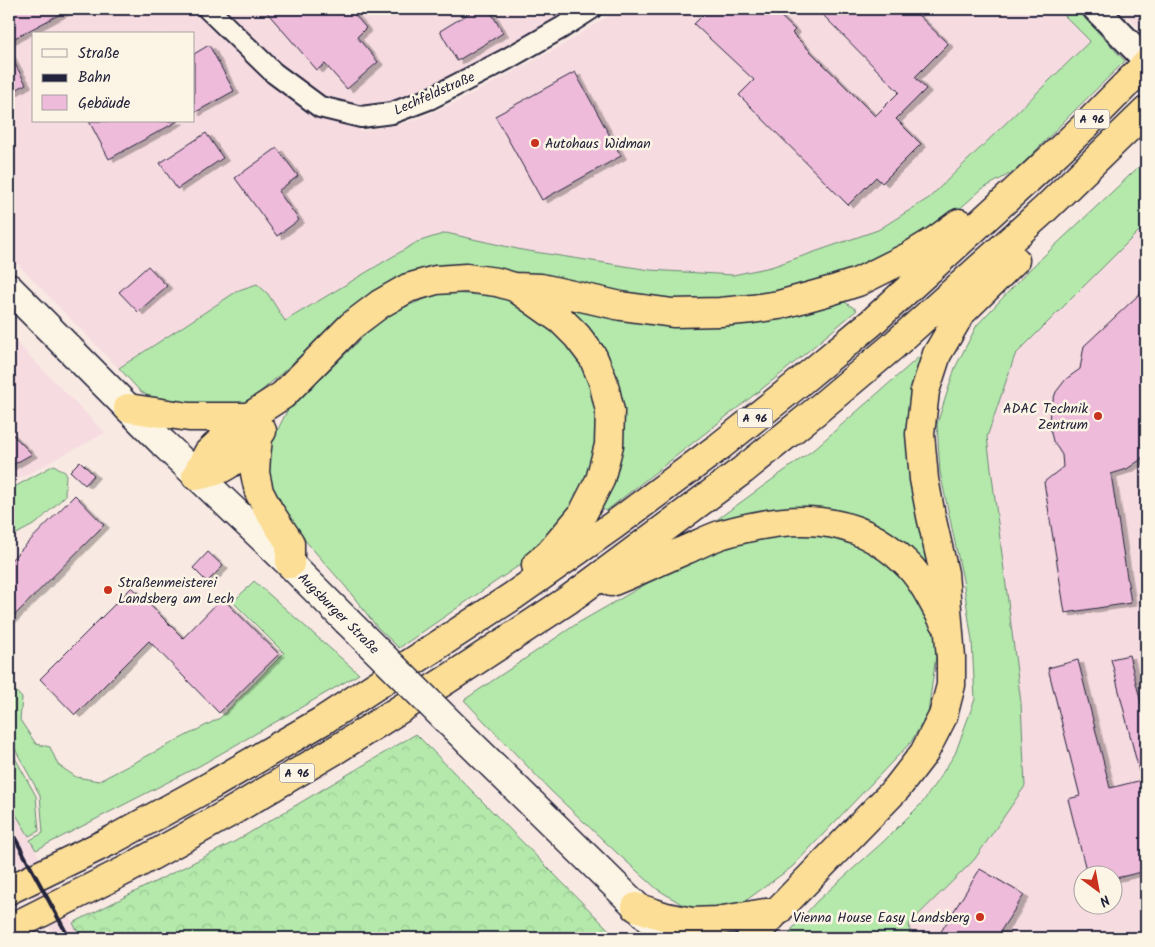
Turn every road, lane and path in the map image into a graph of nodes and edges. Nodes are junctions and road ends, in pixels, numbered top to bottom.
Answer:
1 (208, 9) edge
2 (591, 9) edge
3 (1102, 15) edge
4 (1146, 60) edge
5 (1146, 64) edge
6 (1146, 111) edge
7 (1035, 173) junction
8 (1043, 211) junction
9 (514, 287) junction
10 (9, 288) edge
11 (128, 408) junction
12 (254, 428) junction
13 (196, 476) junction
14 (290, 564) junction
15 (568, 600) junction
16 (948, 630) junction
17 (454, 636) junction
18 (9, 890) edge
19 (636, 907) junction
20 (778, 911) junction
21 (9, 929) edge
22 (669, 938) edge
23 (751, 938) edge
24 (770, 938) edge

1 - 2 street, Lechfeldstraße
3 - 4 street
5 - 7 highway, A 96
6 - 8 highway, A 96
7 - 9 highway
7 - 17 highway, A 96
8 - 15 highway, A 96
8 - 16 highway
9 - 12 highway
9 - 17 highway
10 - 11 main road, Augsburger Straße
11 - 12 highway
11 - 13 main road, Augsburger Straße
12 - 13 highway
12 - 14 highway
13 - 14 main road, Augsburger Straße
14 - 19 main road, Augsburger Straße, bridge
15 - 16 highway
15 - 21 highway, A 96
16 - 20 highway
17 - 18 highway, A 96
19 - 20 highway
19 - 22 main road, Augsburger Straße
20 - 23 highway
20 - 24 highway

